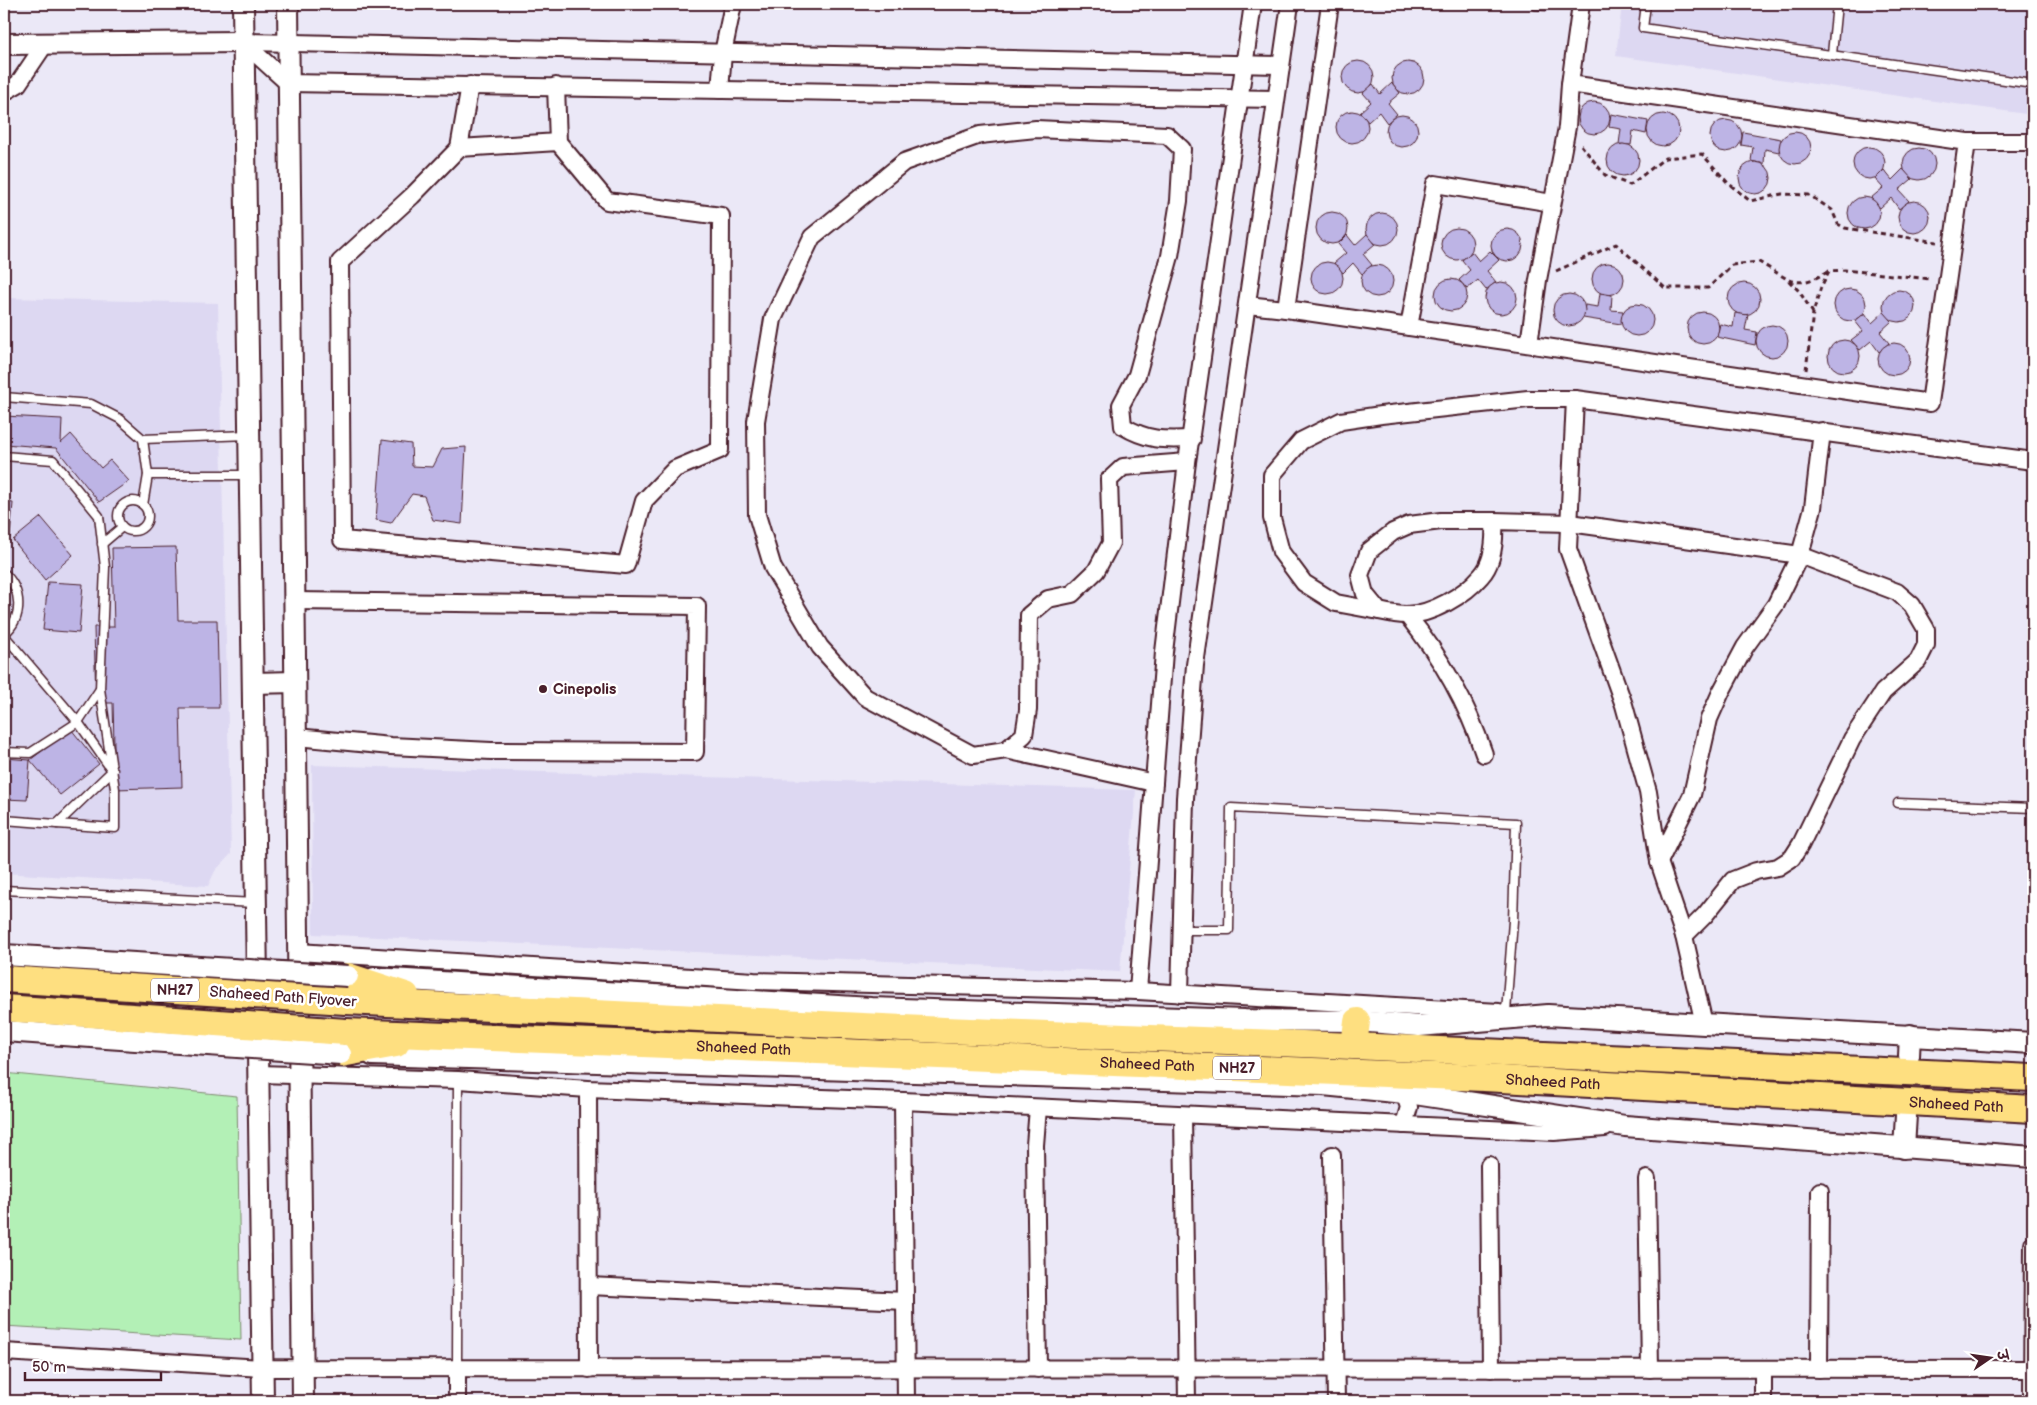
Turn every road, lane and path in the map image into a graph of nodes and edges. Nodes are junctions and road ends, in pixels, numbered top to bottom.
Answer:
1 (243, 4) edge
2 (288, 4) edge
3 (733, 4) edge
4 (1253, 4) edge
5 (1290, 4) edge
6 (1330, 4) edge
7 (1581, 4) edge
8 (1646, 4) edge
9 (1837, 4) edge
10 (243, 42) junction
11 (288, 43) junction
12 (4, 44) edge
13 (45, 44) junction
14 (723, 53) junction
15 (1832, 54) junction
16 (1244, 64) junction
17 (1281, 65) junction
18 (288, 83) junction
19 (1570, 84) junction
20 (2033, 84) edge
21 (470, 85) junction
22 (556, 86) junction
23 (720, 90) junction
24 (4, 92) edge
25 (1240, 98) junction
26 (1276, 99) junction
27 (1567, 127) junction
28 (558, 142) junction
29 (1967, 142) junction
30 (2033, 142) edge
31 (459, 148) junction
32 (1552, 204) junction
33 (1953, 244) junction
34 (1829, 271) junction
35 (1786, 278) junction
36 (1538, 280) junction
37 (1948, 281) junction
38 (1247, 305) junction
39 (1286, 309) junction
40 (1814, 313) junction
41 (1409, 327) junction
42 (1529, 344) junction
43 (1804, 385) junction
44 (4, 397) edge
45 (1575, 399) junction
46 (1822, 432) junction
47 (248, 435) junction
48 (143, 439) junction
49 (1192, 439) junction
50 (4, 456) edge
51 (2033, 461) edge
52 (1187, 462) junction
53 (148, 475) junction
54 (249, 475) junction
55 (143, 505) junction
56 (1494, 521) junction
57 (1570, 524) junction
58 (122, 528) junction
59 (102, 544) junction
60 (1800, 555) junction
61 (4, 573) edge
62 (294, 602) junction
63 (1379, 611) junction
64 (1407, 615) junction
65 (4, 634) edge
66 (253, 682) junction
67 (295, 682) junction
68 (100, 689) junction
69 (78, 722) junction
70 (296, 737) junction
71 (1006, 750) junction
72 (4, 752) edge
73 (1484, 754) dead end
74 (113, 770) junction
75 (1154, 783) junction
76 (1898, 803) dead end
77 (2033, 808) edge
78 (4, 820) edge
79 (57, 824) junction
80 (1659, 862) junction
81 (4, 890) edge
82 (257, 903) junction
83 (1182, 930) junction
84 (1684, 936) junction
85 (298, 952) junction
86 (4, 955) edge
87 (4, 979) edge
88 (347, 989) junction
89 (1138, 991) junction
90 (1180, 994) junction
91 (442, 1007) joint
92 (4, 1008) edge
93 (1506, 1012) junction
94 (1548, 1015) junction
95 (1704, 1024) junction
96 (4, 1031) edge
97 (1355, 1034) junction
98 (1910, 1035) junction
99 (441, 1036) joint
100 (344, 1043) junction
101 (2033, 1043) edge
102 (1909, 1056) dead end
103 (259, 1074) junction
104 (300, 1076) junction
105 (1240, 1076) junction
106 (2033, 1078) edge
107 (458, 1080) junction
108 (588, 1089) junction
109 (1404, 1093) junction
110 (903, 1102) junction
111 (1038, 1108) junction
112 (2033, 1109) edge
113 (1183, 1115) junction
114 (1906, 1115) dead end
115 (1404, 1125) junction
116 (1625, 1126) junction
117 (1904, 1148) junction
118 (1332, 1155) dead end
119 (2033, 1157) edge
120 (1489, 1165) dead end
121 (1647, 1179) dead end
122 (1820, 1191) dead end
123 (2033, 1244) edge
124 (589, 1286) junction
125 (905, 1301) junction
126 (4, 1352) edge
127 (262, 1368) junction
128 (303, 1368) junction
129 (457, 1369) junction
130 (589, 1369) junction
131 (906, 1369) junction
132 (1038, 1369) junction
133 (1186, 1369) junction
134 (1336, 1369) junction
135 (1491, 1369) junction
136 (1650, 1369) junction
137 (1763, 1369) junction
138 (1819, 1369) junction
139 (2032, 1369) edge
140 (263, 1401) edge
141 (304, 1401) edge
142 (457, 1401) edge
143 (906, 1401) edge
144 (1187, 1401) edge
145 (1336, 1401) edge
146 (1763, 1401) edge
147 (2032, 1401) edge

1 - 10 street
2 - 11 street
3 - 14 street
4 - 16 street
5 - 17 street
6 - 39 street
7 - 19 street
8 - 15 lane
9 - 15 lane
10 - 11 street
10 - 13 street
10 - 18 street
10 - 47 street
11 - 14 street
11 - 18 street
12 - 13 street
13 - 24 street
14 - 16 street
14 - 23 street
15 - 20 lane
16 - 17 street
16 - 25 street
17 - 26 street
18 - 21 street
18 - 62 street
19 - 27 street
19 - 29 street
21 - 22 street
21 - 31 street
22 - 23 street
22 - 28 street
23 - 25 street
25 - 26 street
25 - 49 street
26 - 38 street
27 - 32 street
27 - 33 path
28 - 31 street
28 - 31 street
29 - 30 street
29 - 33 street
32 - 36 street
32 - 41 street
33 - 37 street
34 - 35 path
34 - 37 path
34 - 40 path
35 - 36 path
35 - 40 path
36 - 42 street
37 - 43 street
38 - 39 street
38 - 83 street
39 - 41 street
40 - 43 path
41 - 42 street
42 - 43 street
44 - 48 lane
45 - 46 street
45 - 57 street
45 - 63 street
46 - 51 street
46 - 60 street
47 - 48 lane
47 - 54 street
48 - 53 lane
49 - 52 street
49 - 71 street
50 - 59 lane
52 - 71 street
52 - 75 street
53 - 54 lane
53 - 55 lane
54 - 66 street
55 - 58 lane
55 - 58 lane
56 - 57 street
56 - 63 street
56 - 64 street
57 - 60 street
57 - 80 street
58 - 59 lane
59 - 68 lane
60 - 80 street
60 - 84 street
61 - 65 lane
62 - 67 street
62 - 70 street
63 - 64 street
64 - 73 street
65 - 69 lane
66 - 67 street
66 - 82 street
67 - 70 street
68 - 69 lane
68 - 74 lane
69 - 72 lane
69 - 74 lane
70 - 85 street
71 - 75 street
74 - 79 lane
74 - 79 lane
75 - 89 street
76 - 77 lane
78 - 79 lane
80 - 84 street
81 - 82 lane
82 - 103 street
83 - 90 street
83 - 93 lane
84 - 95 street
85 - 89 street
85 - 104 street
86 - 88 street, bridge
87 - 88 highway, Shaheed Path Flyover / NH27, bridge
88 - 91 highway, Shaheed Path Flyover / NH27
88 - 97 street
89 - 90 street
90 - 93 street
91 - 97 highway, Shaheed Path / NH27
92 - 100 highway, Shaheed Path Flyover / NH27, bridge
93 - 94 street
94 - 95 street
94 - 97 street
95 - 98 street
96 - 100 street, bridge
97 - 106 highway, Shaheed Path / NH27
98 - 101 street
98 - 102 street
99 - 100 highway, Shaheed Path Flyover / NH27
99 - 105 highway, Shaheed Path / NH27
100 - 105 street
103 - 104 street
103 - 127 street
104 - 107 street
104 - 128 street
105 - 109 street
105 - 112 highway, Shaheed Path / NH27
107 - 108 street
107 - 129 lane
108 - 110 street
108 - 124 street
109 - 115 street
109 - 116 street
110 - 111 street
110 - 125 street
111 - 113 street
111 - 132 street
113 - 115 street
113 - 133 street
114 - 117 street
115 - 116 street
116 - 117 street
117 - 119 street
118 - 134 street
120 - 135 street
121 - 136 street
122 - 138 street
123 - 139 street
124 - 125 street
124 - 130 street
125 - 131 street
126 - 127 street
127 - 128 street
127 - 140 street
128 - 129 street
128 - 141 street
129 - 130 street
129 - 142 street
130 - 131 street
131 - 132 street
131 - 143 street
132 - 133 street
133 - 134 street
133 - 144 street
134 - 135 street
134 - 145 street
135 - 136 street
136 - 137 street
137 - 138 street
137 - 146 street
138 - 139 street
139 - 147 street

